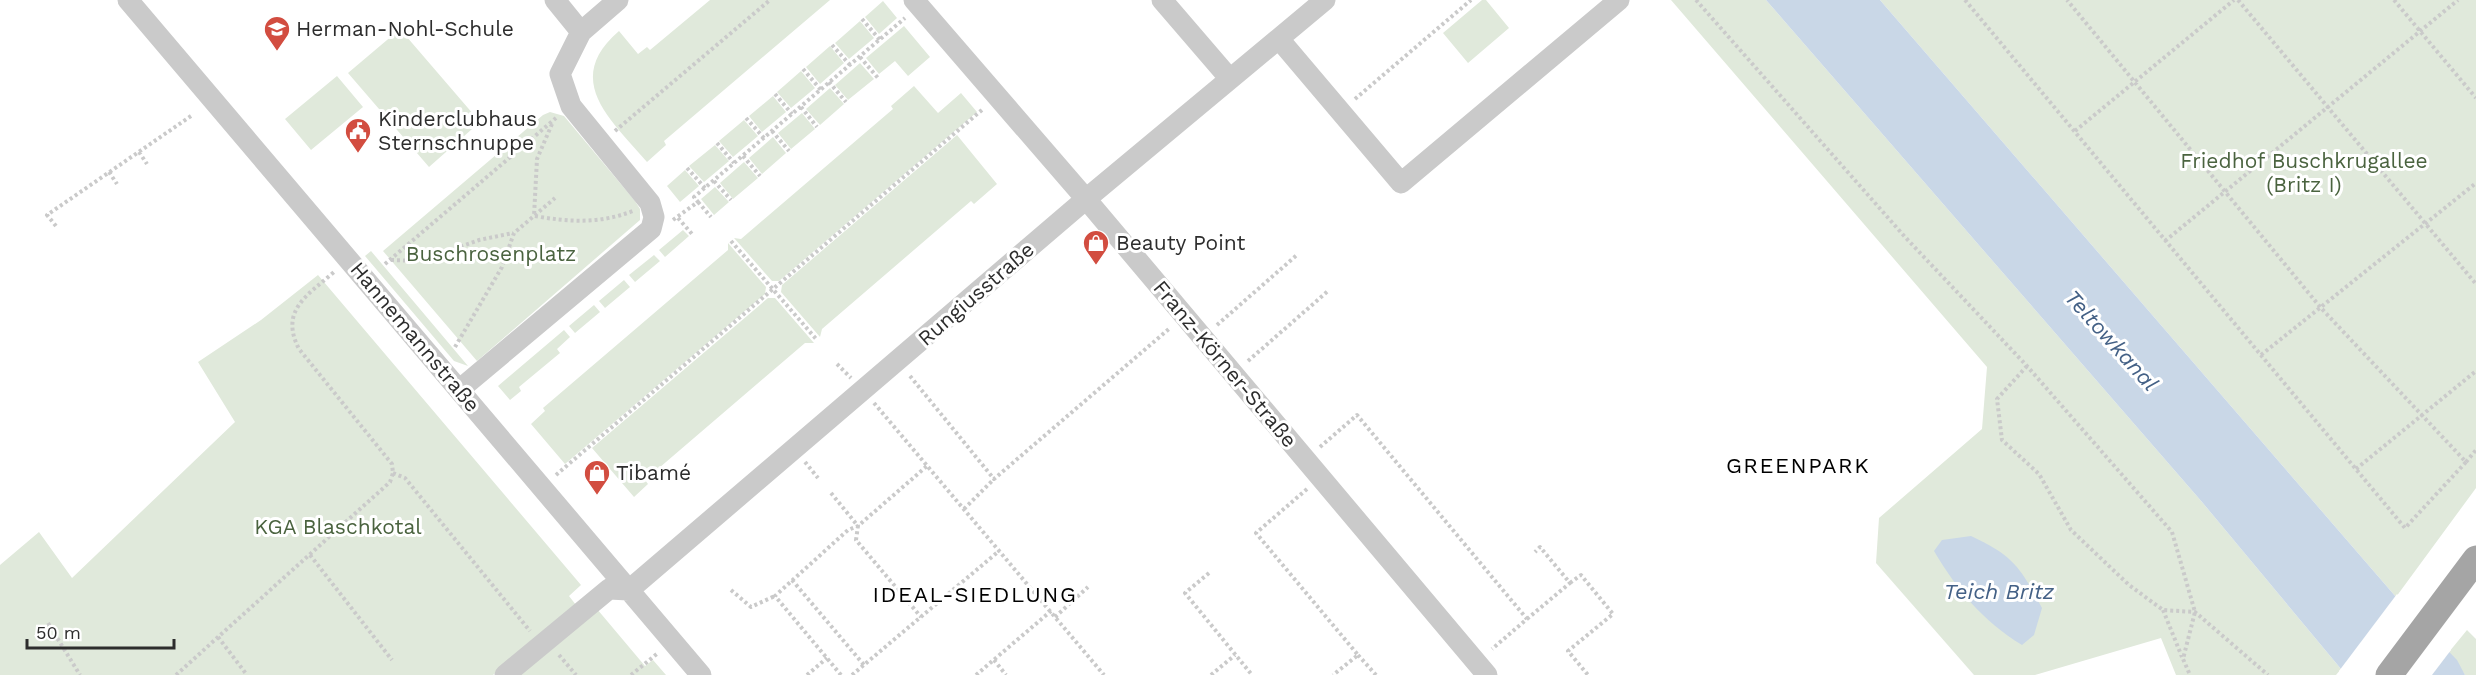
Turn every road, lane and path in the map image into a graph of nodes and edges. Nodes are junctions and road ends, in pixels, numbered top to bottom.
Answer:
1 (128, 0) edge
2 (555, 0) edge
3 (618, 0) edge
4 (770, 0) edge
5 (1162, 0) edge
6 (1325, 0) edge
7 (1471, 0) edge
8 (1619, 0) edge
9 (1696, 0) edge
10 (1965, 0) edge
11 (2067, 0) edge
12 (2236, 0) edge
13 (2394, 0) edge
14 (2458, 0) edge
15 (916, 3) edge
16 (862, 19) dead end
17 (2420, 31) junction
18 (581, 32) junction
19 (1279, 39) junction
20 (880, 40) junction
21 (832, 45) dead end
22 (860, 57) junction
23 (850, 65) junction
24 (803, 69) dead end
25 (878, 78) dead end
26 (1230, 79) junction
27 (829, 82) junction
28 (2135, 82) junction
29 (821, 90) junction
30 (775, 94) dead end
31 (997, 97) junction
32 (2476, 98) edge
33 (846, 102) dead end
34 (571, 106) junction
35 (2328, 106) junction
36 (801, 107) junction
37 (1340, 111) junction
38 (792, 114) junction
39 (191, 116) dead end
40 (746, 118) dead end
41 (554, 120) junction
42 (817, 127) dead end
43 (772, 131) junction
44 (2075, 131) junction
45 (764, 138) junction
46 (601, 143) junction
47 (717, 143) dead end
48 (789, 151) dead end
49 (139, 152) junction
50 (743, 156) junction
51 (734, 163) junction
52 (147, 164) dead end
53 (687, 168) dead end
54 (109, 172) junction
55 (760, 176) dead end
56 (714, 181) junction
57 (2476, 183) edge
58 (117, 184) dead end
59 (705, 188) junction
60 (2226, 191) junction
61 (555, 198) dead end
62 (1086, 199) junction
63 (731, 200) dead end
64 (698, 202) junction
65 (650, 203) junction
66 (534, 216) junction
67 (711, 217) dead end
68 (678, 218) junction
69 (2426, 223) junction
70 (56, 226) dead end
71 (651, 229) junction
72 (514, 233) junction
73 (692, 234) dead end
74 (731, 241) dead end
75 (2165, 241) junction
76 (1298, 254) dead end
77 (348, 259) junction
78 (391, 260) junction
79 (385, 264) dead end
80 (2476, 285) edge
81 (774, 290) junction
82 (1329, 291) dead end
83 (2321, 308) junction
84 (1184, 316) junction
85 (1217, 325) dead end
86 (817, 340) dead end
87 (455, 346) dead end
88 (2261, 355) junction
89 (1248, 361) dead end
90 (898, 362) junction
91 (837, 364) dead end
92 (2027, 366) junction
93 (2476, 371) edge
94 (459, 390) junction
95 (864, 391) junction
96 (2422, 415) junction
97 (1320, 447) dead end
98 (2476, 450) edge
99 (2466, 462) junction
100 (927, 466) junction
101 (2356, 469) junction
102 (393, 473) junction
103 (1321, 477) junction
104 (994, 479) junction
105 (542, 487) junction
106 (831, 493) dead end
107 (964, 509) junction
108 (858, 526) junction
109 (999, 551) junction
110 (1535, 552) dead end
111 (310, 555) junction
112 (2476, 559) edge
113 (1209, 573) dead end
114 (792, 580) junction
115 (1570, 582) junction
116 (1088, 587) dead end
117 (629, 590) junction
118 (731, 590) dead end
119 (775, 596) junction
120 (2163, 610) junction
121 (1051, 611) junction
122 (2195, 612) junction
123 (921, 617) junction
124 (1055, 617) junction
125 (1527, 619) junction
126 (48, 623) dead end
127 (218, 637) junction
128 (672, 641) junction
129 (544, 642) junction
130 (1492, 649) dead end
131 (1235, 655) junction
132 (1358, 655) junction
133 (827, 658) junction
134 (2183, 659) junction
135 (392, 660) dead end
136 (994, 660) junction
137 (864, 665) junction
138 (80, 675) edge
139 (176, 675) edge
140 (247, 675) edge
141 (505, 675) edge
142 (576, 675) edge
143 (632, 675) edge
144 (701, 675) edge
145 (807, 675) edge
146 (841, 675) edge
147 (852, 675) edge
148 (976, 675) edge
149 (1006, 675) edge
150 (1104, 675) edge
151 (1211, 675) edge
152 (1252, 675) edge
153 (1333, 675) edge
154 (1376, 675) edge
155 (1487, 675) edge
156 (1588, 675) edge
157 (2190, 675) edge
158 (2268, 675) edge
159 (2389, 675) edge

1 - 77 street, Hannemannstraße
2 - 18 street
3 - 18 street
4 - 46 path
5 - 26 street
6 - 19 street, Rungiusstraße
7 - 37 path
8 - 37 street
9 - 92 path
10 - 44 path
11 - 28 path
12 - 28 path
12 - 35 path
13 - 17 path
14 - 17 path
15 - 20 path
15 - 31 street, Franz-Körner-Straße
16 - 20 path
17 - 32 path
17 - 35 path
18 - 34 street
19 - 26 street, Rungiusstraße
19 - 37 street
20 - 22 path
21 - 23 path
22 - 23 path
22 - 25 path
23 - 27 path
24 - 29 path
26 - 62 street, Rungiusstraße
27 - 29 path
27 - 33 path
28 - 44 path
28 - 60 path
29 - 36 path
30 - 38 path
31 - 62 street, Franz-Körner-Straße
31 - 81 path
34 - 41 path
34 - 46 street
35 - 60 path
35 - 69 path
36 - 38 path
36 - 42 path
38 - 43 path
39 - 49 path
40 - 45 path
41 - 66 path
41 - 78 path
43 - 45 path
43 - 48 path
44 - 75 path
45 - 50 path
46 - 65 street
47 - 51 path
49 - 52 path
49 - 54 path
50 - 51 path
50 - 55 path
51 - 56 path
53 - 59 path
54 - 58 path
54 - 70 path
56 - 59 path
56 - 63 path
57 - 69 path
59 - 64 path
60 - 75 path
60 - 83 path
61 - 66 path
62 - 84 street, Franz-Körner-Straße
62 - 90 street, Rungiusstraße
64 - 67 path
64 - 68 path
65 - 66 path
65 - 71 street
66 - 72 path
68 - 71 path
68 - 73 path
69 - 80 path
69 - 83 path
71 - 94 street
72 - 78 path
72 - 87 path
74 - 81 path
75 - 88 path
76 - 85 path
77 - 94 street, Hannemannstraße
77 - 102 path
78 - 79 path
81 - 86 path
81 - 105 path
82 - 89 path
83 - 88 path
83 - 96 path
84 - 103 street, Franz-Körner-Straße
84 - 104 path
88 - 101 path
90 - 95 street, Rungiusstraße
90 - 104 path
91 - 95 path
92 - 120 path
92 - 122 path
93 - 96 path
94 - 105 street, Hannemannstraße
95 - 100 path
95 - 117 street, Rungiusstraße
96 - 99 path
96 - 101 path
97 - 125 path
98 - 99 path
99 - 101 path
100 - 107 path
100 - 108 path
102 - 111 path
102 - 129 path
103 - 132 path
103 - 155 street, Franz-Körner-Straße
104 - 107 path
105 - 117 street, Hannemannstraße
106 - 108 path
107 - 109 path
108 - 114 path
108 - 123 path
109 - 121 path
109 - 123 path
110 - 115 path
111 - 127 path
111 - 135 path
112 - 159 main road
113 - 131 path
114 - 119 path
114 - 137 path
115 - 125 path
115 - 156 path
116 - 124 path
117 - 128 street, Hannemannstraße
117 - 129 street
118 - 119 path
119 - 133 path
120 - 122 path
120 - 134 path
121 - 124 path
121 - 136 path
122 - 134 path
122 - 158 path
123 - 137 path
124 - 150 path
125 - 130 path
126 - 138 path
127 - 139 path
127 - 140 path
128 - 143 path
128 - 144 street, Hannemannstraße
129 - 141 street
129 - 142 path
131 - 151 path
131 - 152 path
132 - 153 path
132 - 154 path
133 - 145 path
133 - 146 path
134 - 157 path
136 - 148 path
136 - 149 path
137 - 147 path

